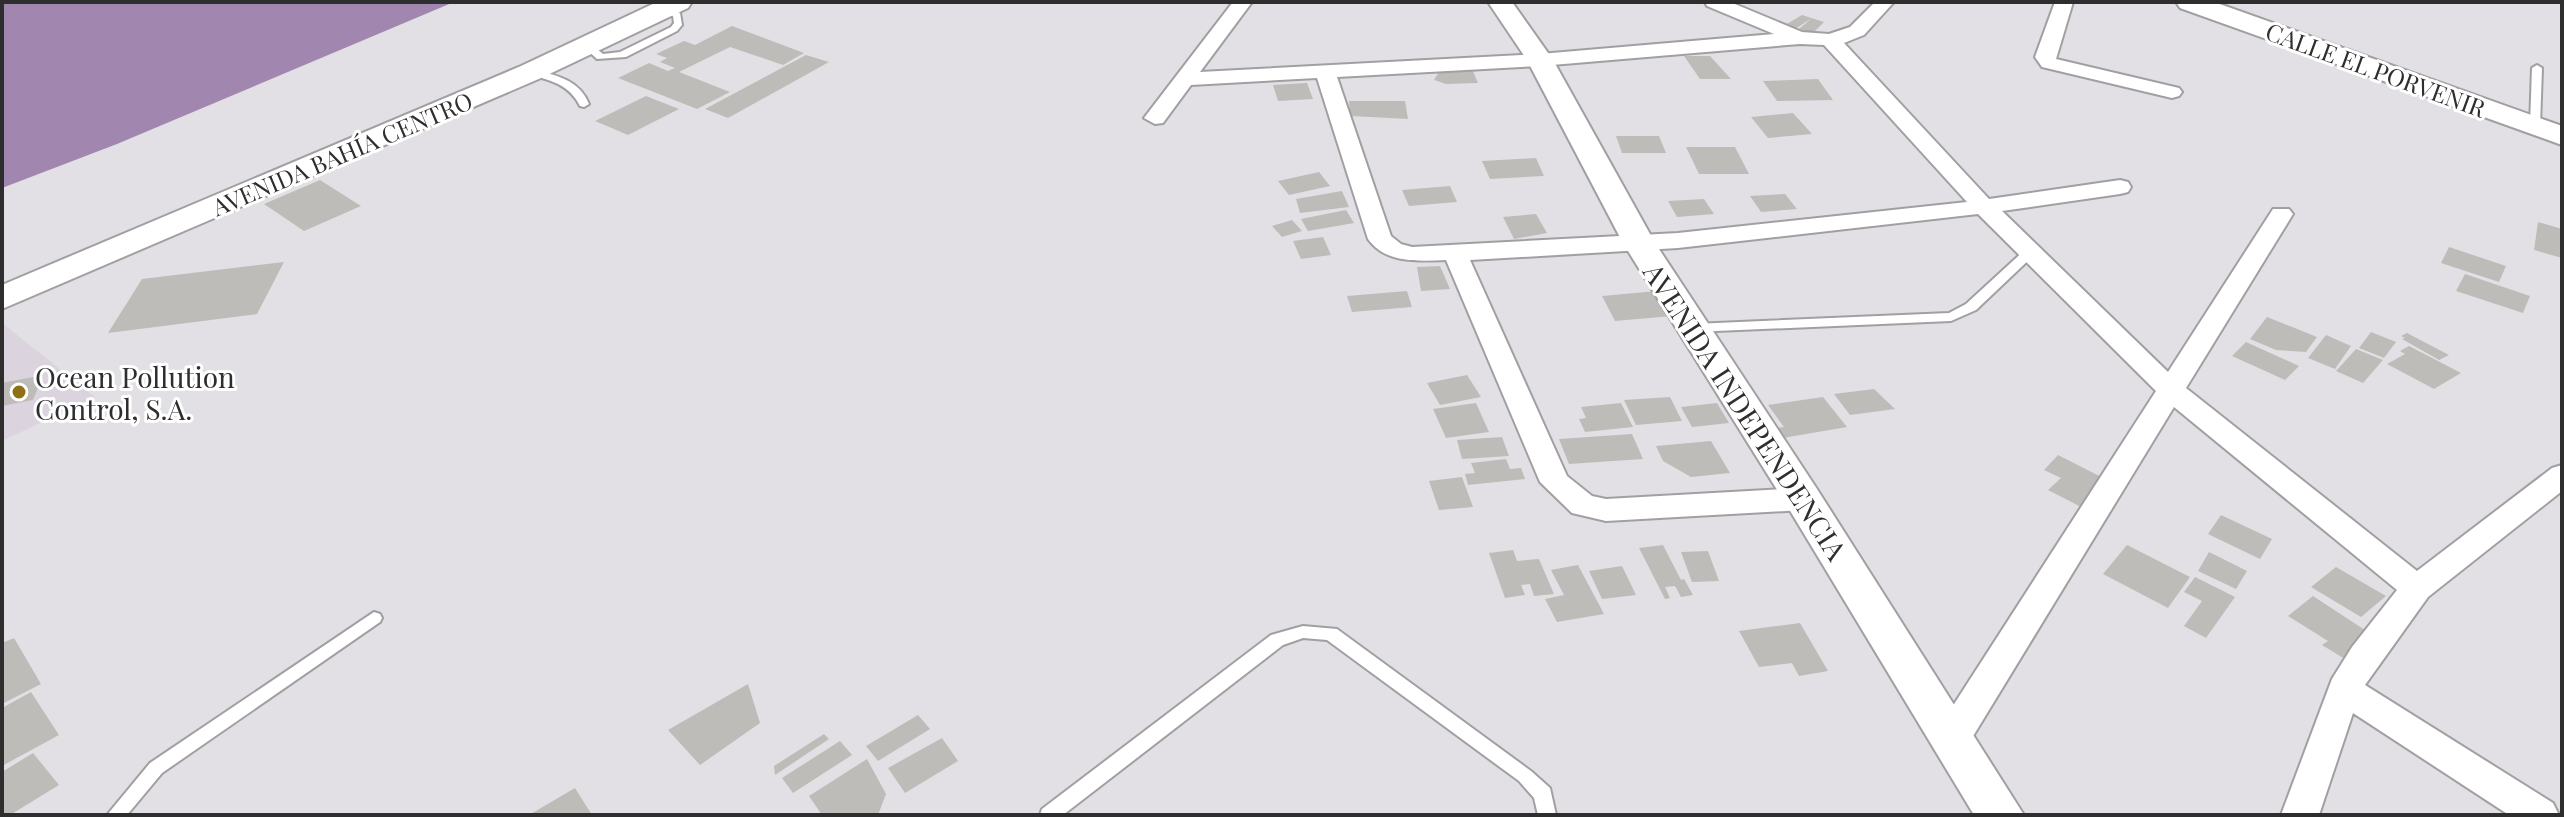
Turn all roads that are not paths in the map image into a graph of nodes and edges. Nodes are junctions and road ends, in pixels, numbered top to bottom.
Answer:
1 (1243, 2) edge
2 (1500, 2) edge
3 (1714, 2) edge
4 (1885, 2) edge
5 (2064, 2) edge
6 (2189, 2) edge
7 (672, 5) edge
8 (1800, 38) junction
9 (1830, 40) junction
10 (1540, 60) junction
11 (2537, 68) dead end
12 (1325, 71) junction
13 (531, 72) junction
14 (1183, 79) junction
15 (2172, 92) dead end
16 (584, 104) dead end
17 (1155, 118) dead end
18 (2535, 126) junction
19 (2562, 136) edge
20 (2120, 187) dead end
21 (1985, 208) junction
22 (2281, 214) dead end
23 (1639, 243) junction
24 (2031, 251) junction
25 (1455, 254) junction
26 (2, 298) edge
27 (1693, 328) junction
28 (2171, 390) junction
29 (2562, 475) edge
30 (1803, 499) junction
31 (2417, 588) junction
32 (374, 618) dead end
33 (2344, 689) junction
34 (1951, 740) junction
35 (1985, 807) edge
36 (116, 815) edge
37 (1049, 815) edge
38 (1547, 815) edge
39 (2300, 815) edge
40 (2540, 815) edge

1 - 14 street
2 - 10 street, AVENIDA INDEPENDENCIA
3 - 8 street
4 - 9 street
5 - 15 street
6 - 18 main road, CALLE EL PORVENIR
7 - 13 main road, AVENIDA BAHÍA CENTRO
8 - 9 street
8 - 10 street
9 - 21 street
10 - 12 street
10 - 23 street, AVENIDA INDEPENDENCIA
11 - 18 lane
12 - 14 street
12 - 25 street
13 - 16 lane
13 - 26 main road, AVENIDA BAHÍA CENTRO
14 - 17 street
18 - 19 main road, CALLE EL PORVENIR
20 - 21 street
21 - 23 street
21 - 24 street
22 - 28 street
23 - 25 street
23 - 27 street, AVENIDA INDEPENDENCIA
24 - 27 lane
24 - 28 street
25 - 30 street
27 - 30 street, AVENIDA INDEPENDENCIA
28 - 31 street
28 - 34 street
29 - 31 street
30 - 34 street, AVENIDA INDEPENDENCIA
31 - 33 street
32 - 36 lane
33 - 39 street
33 - 40 street
34 - 35 street, AVENIDA INDEPENDENCIA
37 - 38 lane

